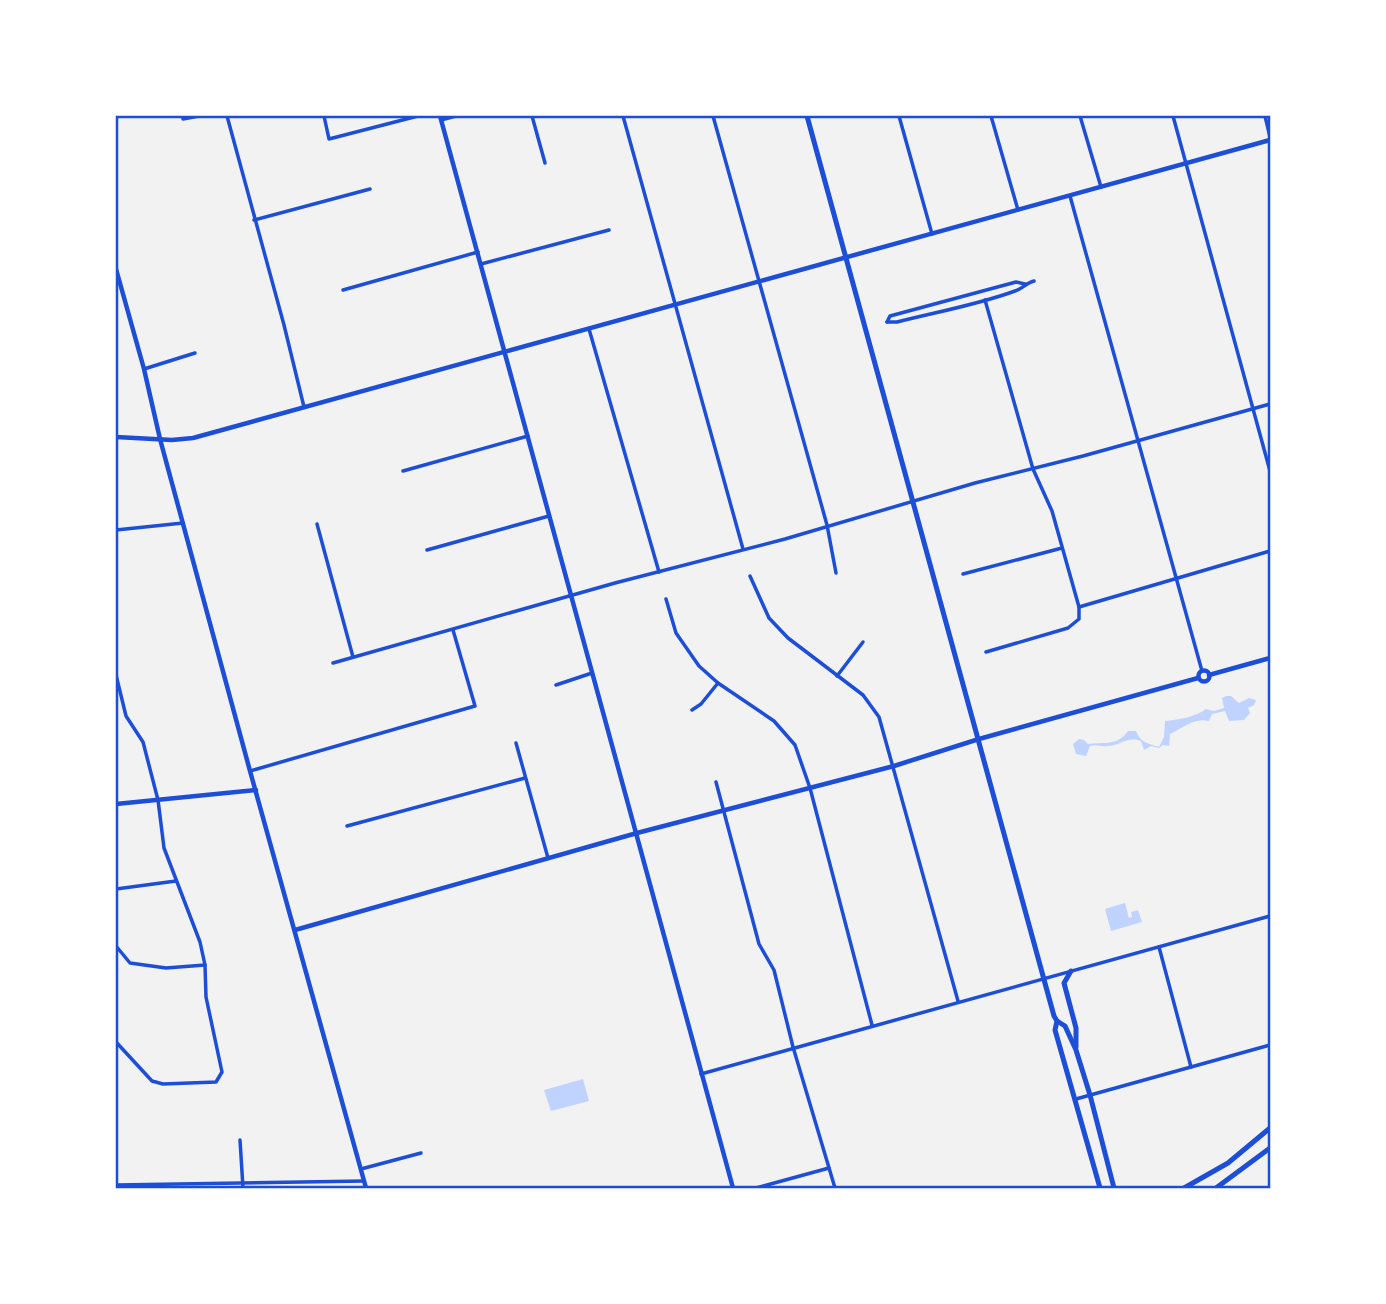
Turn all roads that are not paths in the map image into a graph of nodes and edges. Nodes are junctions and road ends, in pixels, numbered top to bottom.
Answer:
1 (199, 116) edge
2 (227, 116) edge
3 (324, 116) edge
4 (418, 116) edge
5 (456, 116) edge
6 (532, 116) edge
7 (623, 116) edge
8 (713, 116) edge
9 (807, 116) edge
10 (900, 116) edge
11 (991, 116) edge
12 (1080, 116) edge
13 (1173, 116) edge
14 (1265, 116) edge
15 (183, 117) edge
16 (440, 118) edge
17 (1270, 138) edge
18 (545, 163) dead end
19 (1186, 164) junction
20 (1101, 187) junction
21 (370, 188) dead end
22 (1070, 196) junction
23 (1017, 210) junction
24 (254, 220) junction
25 (609, 230) dead end
26 (932, 234) junction
27 (478, 252) junction
28 (847, 257) junction
29 (481, 264) junction
30 (116, 270) edge
31 (759, 281) junction
32 (1034, 281) dead end
33 (1025, 284) junction
34 (343, 290) dead end
35 (985, 300) junction
36 (675, 305) junction
37 (589, 328) junction
38 (505, 352) junction
39 (194, 353) dead end
40 (144, 369) junction
41 (1270, 404) edge
42 (304, 407) junction
43 (1254, 409) junction
44 (528, 436) junction
45 (116, 438) edge
46 (160, 439) junction
47 (1139, 439) junction
48 (1032, 469) junction
49 (403, 471) dead end
50 (1270, 471) edge
51 (913, 502) junction
52 (550, 516) junction
53 (183, 523) junction
54 (317, 524) dead end
55 (827, 525) junction
56 (116, 530) edge
57 (1062, 548) junction
58 (743, 549) junction
59 (427, 550) dead end
60 (1270, 551) edge
61 (659, 572) junction
62 (836, 573) dead end
63 (963, 574) dead end
64 (750, 576) dead end
65 (1178, 577) junction
66 (571, 596) junction
67 (666, 599) dead end
68 (1079, 607) junction
69 (453, 631) junction
70 (863, 642) dead end
71 (986, 653) dead end
72 (353, 657) junction
73 (1270, 658) edge
74 (333, 663) dead end
75 (1202, 671) junction
76 (592, 673) junction
77 (116, 675) edge
78 (1209, 675) junction
79 (837, 676) junction
80 (1198, 678) junction
81 (718, 683) junction
82 (556, 685) dead end
83 (692, 709) dead end
84 (979, 739) junction
85 (516, 743) dead end
86 (894, 766) junction
87 (250, 771) junction
88 (525, 778) junction
89 (716, 782) dead end
90 (810, 788) junction
91 (256, 790) junction
92 (158, 800) junction
93 (116, 804) edge
94 (723, 811) junction
95 (347, 826) dead end
96 (637, 833) junction
97 (548, 858) junction
98 (176, 881) junction
99 (116, 889) edge
100 (1270, 916) edge
101 (295, 930) junction
102 (116, 946) edge
103 (1158, 947) junction
104 (205, 965) junction
105 (1071, 971) junction
106 (1044, 978) junction
107 (958, 1001) junction
108 (1057, 1021) junction
109 (872, 1025) junction
110 (116, 1042) edge
111 (1270, 1045) edge
112 (793, 1047) junction
113 (1076, 1050) junction
114 (1191, 1067) junction
115 (701, 1074) junction
116 (1090, 1095) junction
117 (1076, 1099) junction
118 (1270, 1128) edge
119 (240, 1140) dead end
120 (1270, 1148) edge
121 (421, 1153) dead end
122 (829, 1168) junction
123 (361, 1169) junction
124 (364, 1181) junction
125 (116, 1185) edge
126 (243, 1186) edge
127 (366, 1188) edge
128 (733, 1188) edge
129 (756, 1188) edge
130 (835, 1188) edge
131 (1100, 1188) edge
132 (1114, 1188) edge
133 (1184, 1188) edge
134 (1216, 1188) edge

1 - 15 street
2 - 24 street
3 - 4 street
5 - 16 street
6 - 18 street
7 - 36 street
8 - 31 street
9 - 28 main road
10 - 26 street
11 - 23 street
12 - 20 street
13 - 19 street
14 - 17 street
16 - 27 street
17 - 19 street
19 - 20 street
19 - 43 street
20 - 22 street
21 - 24 street
22 - 23 street
22 - 47 street
23 - 26 street
24 - 42 street
25 - 29 street
26 - 28 street
27 - 29 street
27 - 34 street
28 - 31 street
28 - 51 main road
29 - 38 street
30 - 40 street
31 - 36 street
31 - 55 street
32 - 33 street
33 - 35 street
33 - 35 street
35 - 48 street
36 - 37 street
36 - 58 street
37 - 38 street
37 - 61 street
38 - 42 street
38 - 44 street
39 - 40 street
40 - 46 street
41 - 43 street
42 - 46 street
43 - 47 street
43 - 50 street
44 - 49 street
44 - 52 street
45 - 46 street
46 - 53 street
47 - 48 street
47 - 65 street
48 - 51 street
48 - 57 street
51 - 55 street
51 - 84 main road
52 - 59 street
52 - 66 street
53 - 56 street
53 - 87 street
54 - 72 street
55 - 58 street
55 - 62 street
57 - 63 street
57 - 68 street
58 - 61 street
60 - 65 street
61 - 66 street
64 - 79 street
65 - 68 street
65 - 75 street
66 - 69 street
66 - 76 street
67 - 81 street
68 - 71 street
69 - 72 street
69 - 87 street
70 - 79 street
72 - 74 street
73 - 78 street
75 - 78 street
75 - 80 street
76 - 82 street
76 - 96 street
77 - 92 street
78 - 80 street
79 - 86 street
80 - 84 street
81 - 83 street
81 - 90 street
84 - 86 street
84 - 106 main road
85 - 88 street
86 - 90 street
86 - 107 street
87 - 91 street
88 - 95 street
88 - 97 street
89 - 94 street
90 - 94 street
90 - 109 street
91 - 92 street
91 - 101 street
92 - 93 street
92 - 98 street
94 - 96 street
94 - 112 street
96 - 97 street
96 - 115 street
97 - 101 street
98 - 99 street
98 - 104 street
100 - 103 street
101 - 123 street
102 - 104 street
103 - 105 street
103 - 114 street
104 - 110 street
105 - 106 street
105 - 113 main road
106 - 107 street
106 - 108 main road
107 - 109 street
108 - 113 main road
108 - 117 main road
109 - 112 street
111 - 114 street
112 - 115 street
112 - 122 street
113 - 116 main road
114 - 116 street
115 - 128 street
116 - 117 street
116 - 132 main road
117 - 131 main road
118 - 133 main road
119 - 126 street
120 - 134 main road
121 - 123 street
122 - 129 street
122 - 130 street
123 - 124 street
124 - 126 street
124 - 127 street
125 - 126 street

